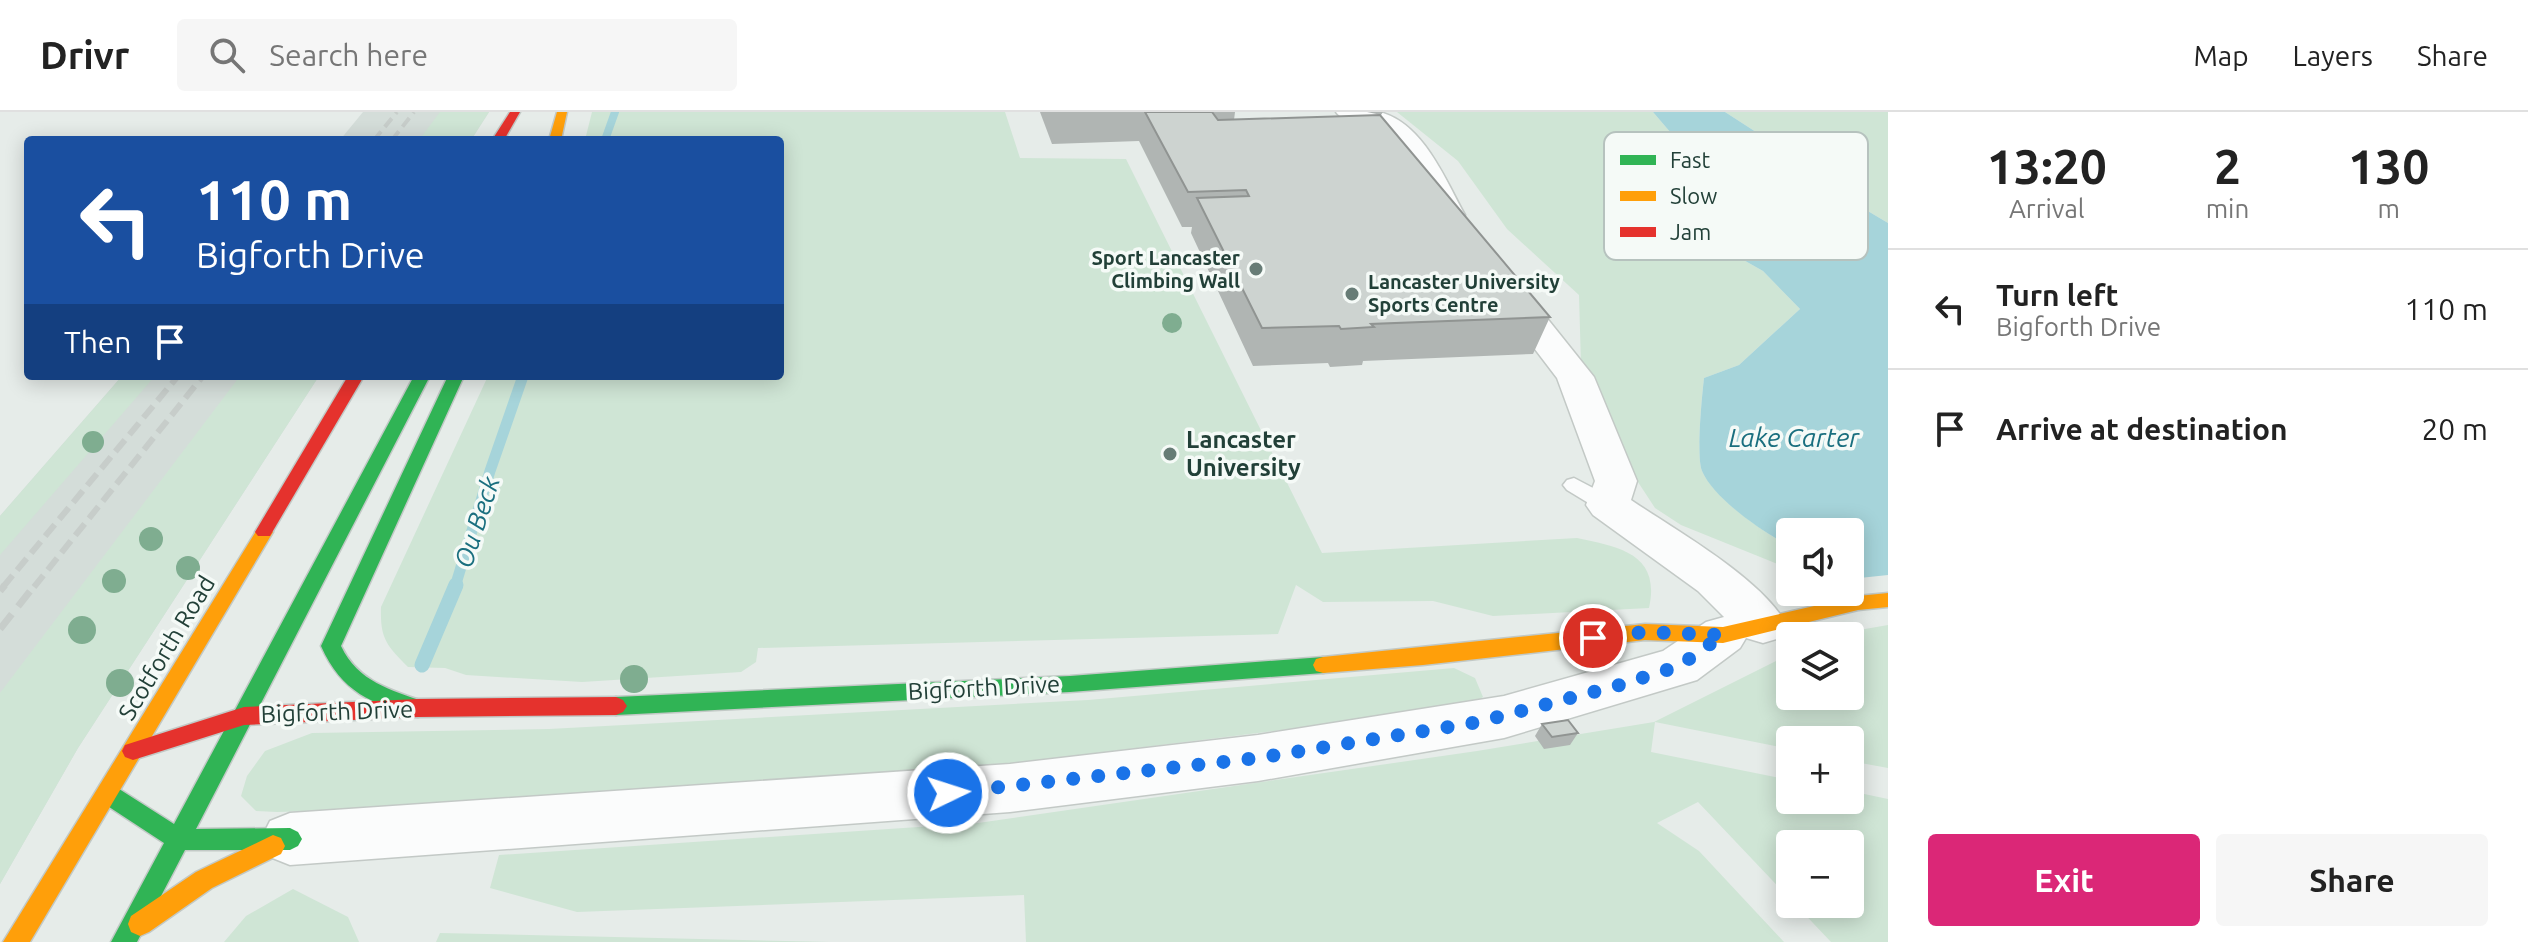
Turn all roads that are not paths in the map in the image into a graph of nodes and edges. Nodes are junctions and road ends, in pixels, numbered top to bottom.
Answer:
1 (515, 112) edge
2 (546, 112) edge
3 (562, 112) edge
4 (1349, 112) edge
5 (500, 136) edge
6 (546, 136) edge
7 (354, 380) edge
8 (420, 380) edge
9 (454, 380) edge
10 (1888, 600) edge
11 (1743, 630) junction
12 (418, 708) junction
13 (244, 716) junction
14 (133, 751) junction
15 (108, 794) junction
16 (290, 839) junction
17 (178, 840) junction
18 (126, 937) edge
19 (16, 942) edge

1 - 5 main road
2 - 6 main road
3 - 6 main road
4 - 11 street
7 - 14 main road, Scotforth Road
8 - 13 main road
9 - 12 main road
10 - 11 main road, Bigforth Drive
11 - 12 main road, Bigforth Drive
11 - 16 street, Bigforth Drive
12 - 13 main road, Bigforth Drive
13 - 14 main road, Bigforth Drive
13 - 17 main road
14 - 15 main road, Scotforth Road
15 - 17 main road
15 - 19 main road, Scotforth Road
16 - 17 main road
16 - 18 main road
17 - 18 main road

